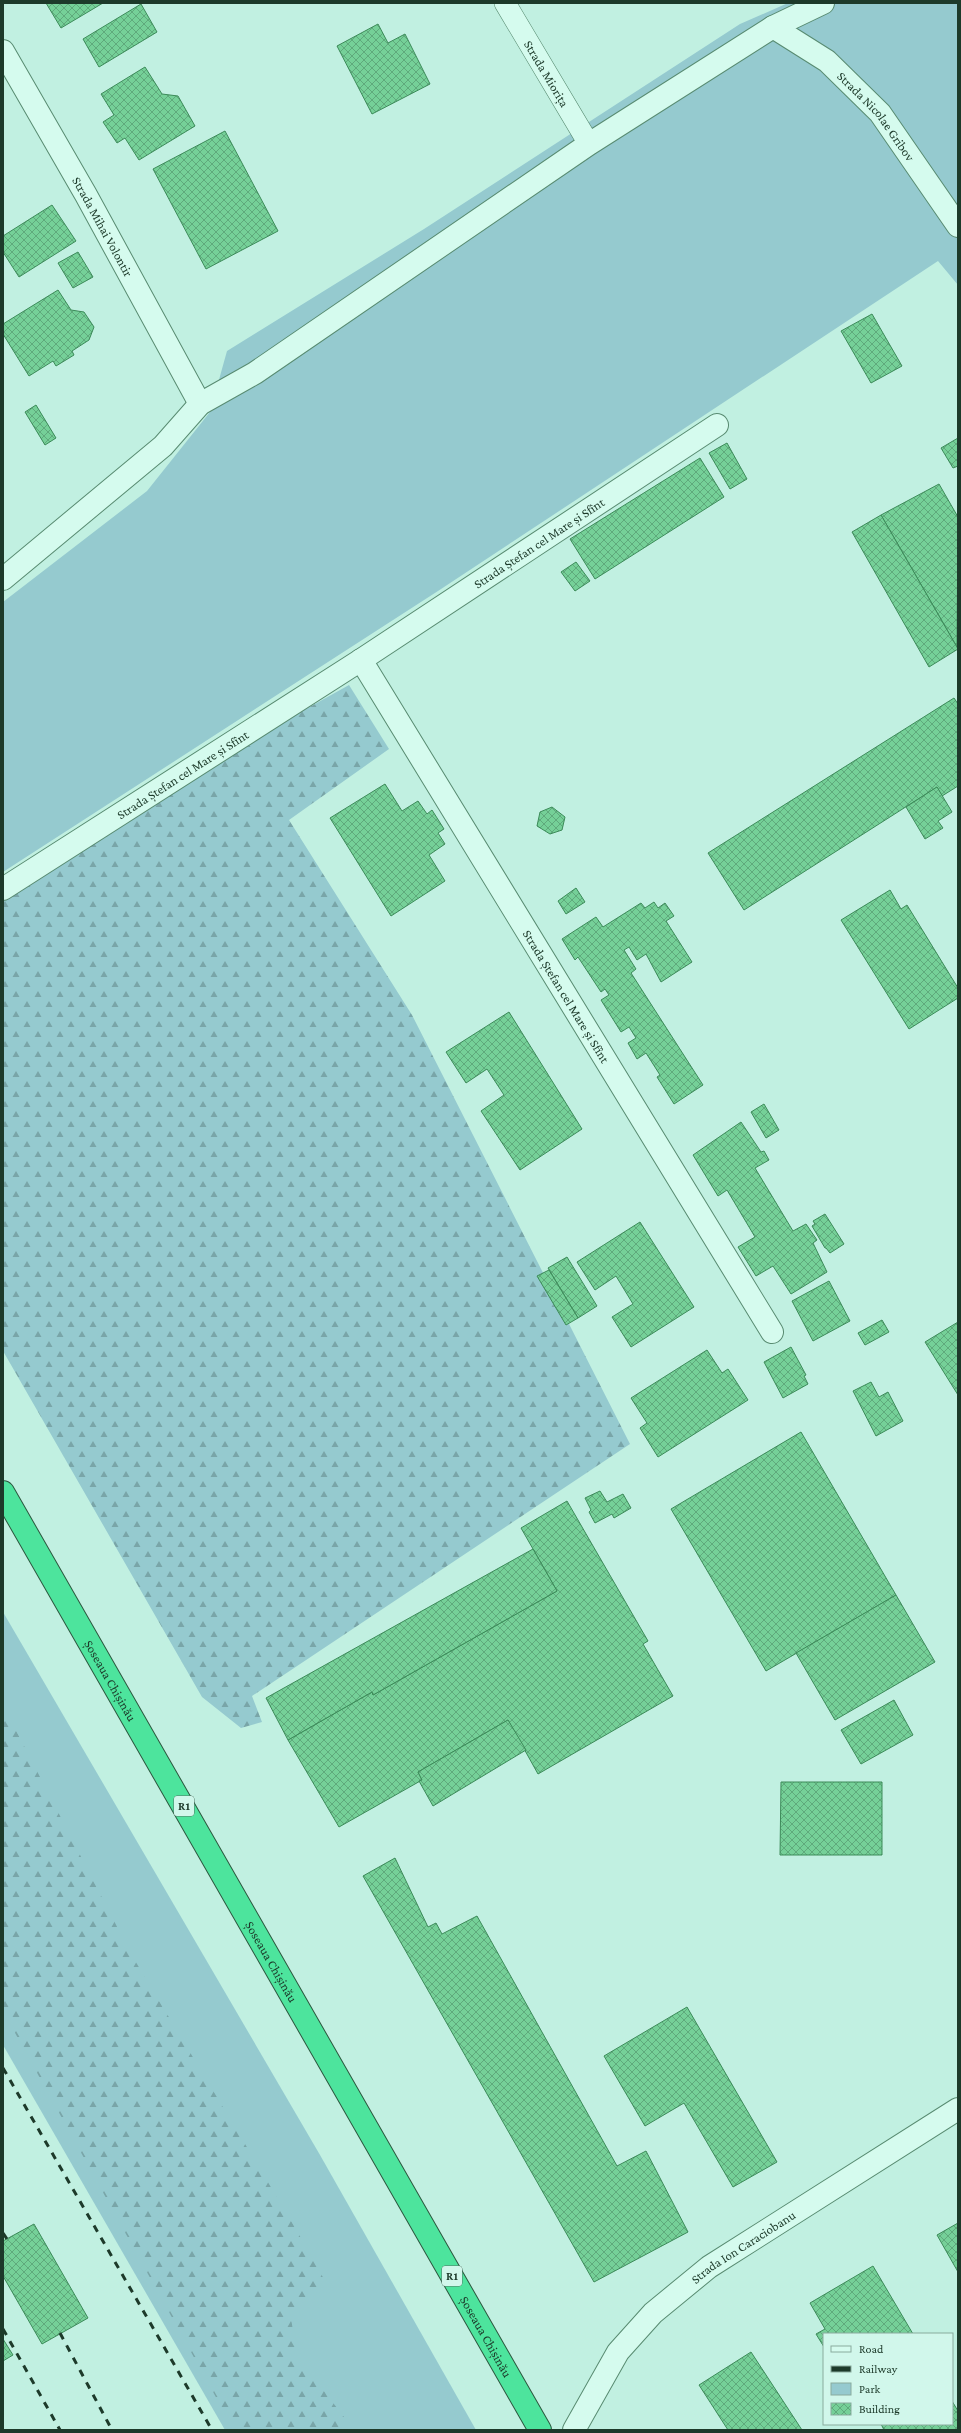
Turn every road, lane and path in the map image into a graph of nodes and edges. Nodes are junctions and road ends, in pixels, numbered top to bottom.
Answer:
1 (505, 3) edge
2 (823, 3) edge
3 (773, 27) junction
4 (3, 51) edge
5 (588, 144) junction
6 (958, 226) edge
7 (200, 404) junction
8 (717, 425) dead end
9 (3, 579) edge
10 (361, 660) junction
11 (3, 889) edge
12 (772, 1332) dead end
13 (3, 1492) edge
14 (958, 2109) edge
15 (540, 2430) edge
16 (574, 2430) edge

1 - 5 lane, Strada Miorița
2 - 3 street
3 - 5 street
3 - 6 street, Strada Nicolae Gribov
4 - 7 street, Strada Mihai Volontir
5 - 7 street
7 - 9 street
8 - 10 street, Strada Ștefan cel Mare și Sfînt
10 - 11 street, Strada Ștefan cel Mare și Sfînt
10 - 12 street, Strada Ștefan cel Mare și Sfînt
13 - 15 highway, Șoseaua Chișinău / R1
14 - 16 street, Strada Ion Caraciobanu

